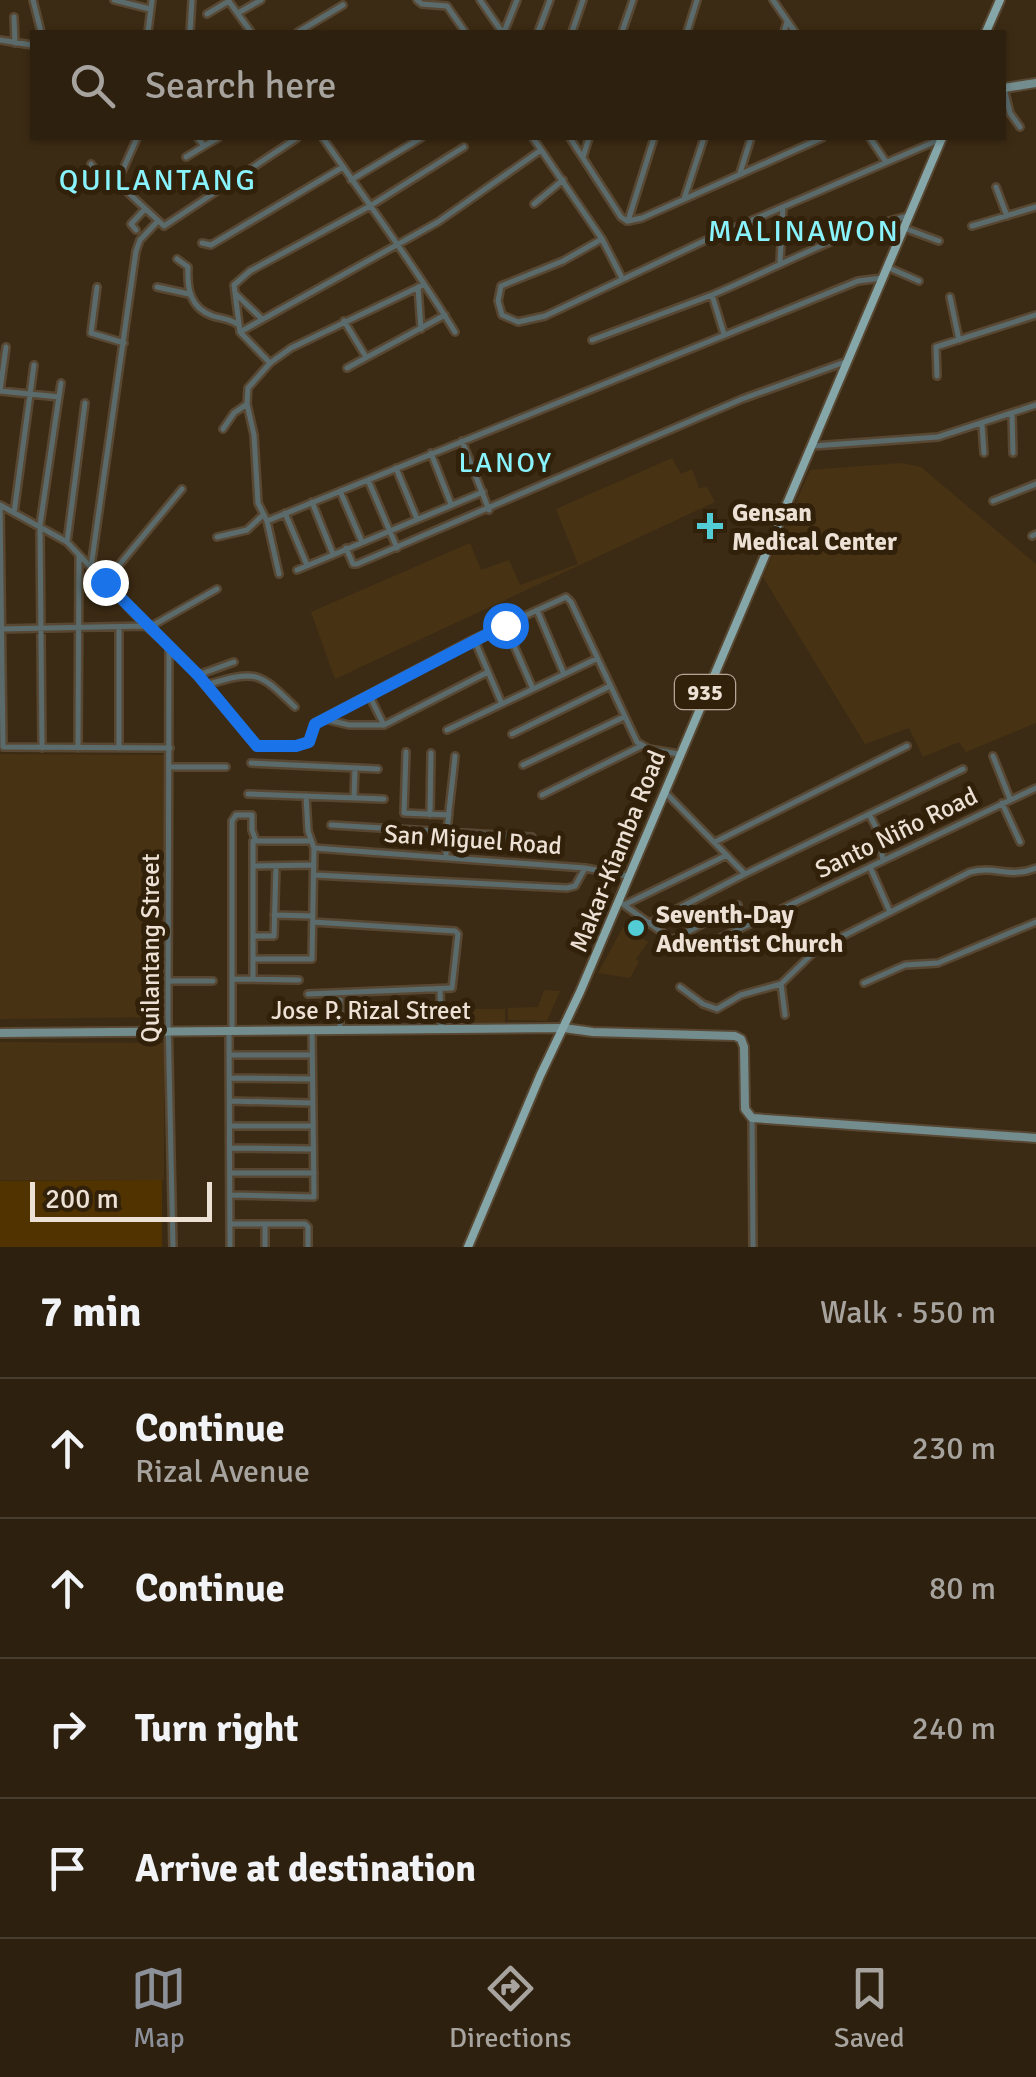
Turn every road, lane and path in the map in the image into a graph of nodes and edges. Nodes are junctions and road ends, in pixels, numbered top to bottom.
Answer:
1 (33, 0) edge
2 (114, 0) edge
3 (152, 0) edge
4 (192, 0) edge
5 (229, 0) edge
6 (261, 0) edge
7 (417, 0) edge
8 (517, 0) edge
9 (550, 0) edge
10 (583, 0) edge
11 (633, 0) edge
12 (697, 0) edge
13 (773, 0) edge
14 (1000, 0) edge
15 (442, 2) edge
16 (484, 2) edge
17 (343, 5) dead end
18 (150, 10) junction
19 (238, 13) junction
20 (207, 14) dead end
21 (14, 16) dead end
22 (787, 22) junction
23 (40, 30) edge
24 (148, 30) edge
25 (190, 30) edge
26 (250, 30) edge
27 (301, 30) edge
28 (463, 30) edge
29 (502, 30) edge
30 (504, 30) edge
31 (539, 30) edge
32 (573, 30) edge
33 (623, 30) edge
34 (688, 30) edge
35 (785, 30) edge
36 (793, 30) edge
37 (987, 30) edge
38 (0, 40) edge
39 (15, 44) junction
40 (30, 45) edge
41 (1036, 83) edge
42 (1006, 88) edge
43 (1006, 96) edge
44 (1020, 126) dead end
45 (136, 140) edge
46 (200, 140) edge
47 (214, 140) edge
48 (294, 140) edge
49 (324, 140) edge
50 (418, 140) edge
51 (534, 140) edge
52 (571, 140) edge
53 (588, 140) edge
54 (653, 140) edge
55 (703, 140) edge
56 (750, 140) edge
57 (817, 140) edge
58 (871, 140) edge
59 (936, 140) edge
60 (940, 140) edge
61 (204, 146) junction
62 (464, 147) dead end
63 (541, 150) junction
64 (186, 157) dead end
65 (582, 157) junction
66 (886, 162) junction
67 (91, 164) dead end
68 (343, 167) junction
69 (740, 173) junction
70 (351, 180) junction
71 (563, 180) junction
72 (120, 183) junction
73 (996, 187) dead end
74 (684, 200) junction
75 (534, 204) dead end
76 (370, 206) junction
77 (783, 206) junction
78 (1036, 208) edge
79 (144, 210) junction
80 (910, 215) junction
81 (1007, 216) junction
82 (156, 222) junction
83 (628, 222) junction
84 (972, 226) dead end
85 (904, 228) junction
86 (136, 230) dead end
87 (602, 239) junction
88 (939, 241) dead end
89 (202, 243) dead end
90 (400, 244) junction
91 (177, 259) dead end
92 (780, 262) junction
93 (886, 267) junction
94 (622, 278) junction
95 (882, 278) junction
96 (919, 281) dead end
97 (97, 286) dead end
98 (157, 286) dead end
99 (420, 286) junction
100 (234, 292) junction
101 (189, 294) junction
102 (712, 295) junction
103 (950, 297) dead end
104 (445, 315) junction
105 (1036, 315) edge
106 (262, 318) junction
107 (344, 322) junction
108 (237, 324) junction
109 (422, 329) junction
110 (240, 332) junction
111 (455, 332) dead end
112 (724, 334) junction
113 (592, 340) dead end
114 (959, 340) junction
115 (124, 343) junction
116 (6, 347) dead end
117 (367, 358) junction
118 (845, 362) junction
119 (270, 363) junction
120 (34, 365) dead end
121 (348, 368) dead end
122 (937, 376) dead end
123 (61, 383) dead end
124 (30, 394) junction
125 (59, 398) junction
126 (86, 403) dead end
127 (247, 404) junction
128 (1036, 405) edge
129 (1012, 414) junction
130 (982, 425) junction
131 (223, 428) dead end
132 (462, 441) junction
133 (810, 446) junction
134 (430, 453) junction
135 (984, 453) dead end
136 (1013, 454) dead end
137 (396, 468) junction
138 (368, 480) junction
139 (1036, 484) edge
140 (182, 489) dead end
141 (340, 491) junction
142 (483, 492) junction
143 (993, 501) dead end
144 (312, 502) junction
145 (450, 504) junction
146 (0, 505) edge
147 (489, 510) junction
148 (14, 512) junction
149 (285, 513) junction
150 (265, 518) junction
151 (417, 519) junction
152 (40, 525) junction
153 (390, 531) junction
154 (217, 538) dead end
155 (67, 542) junction
156 (362, 542) junction
157 (346, 548) junction
158 (396, 548) junction
159 (334, 554) junction
160 (79, 555) junction
161 (307, 565) junction
162 (91, 567) junction
163 (296, 570) dead end
164 (279, 574) dead end
165 (105, 582) junction
166 (217, 589) dead end
167 (1, 591) edge
168 (537, 610) junction
169 (505, 625) junction
170 (78, 627) junction
171 (120, 627) junction
172 (147, 627) junction
173 (38, 628) junction
174 (1, 629) edge
175 (474, 639) junction
176 (170, 649) junction
177 (596, 659) junction
178 (234, 662) dead end
179 (488, 672) junction
180 (564, 674) junction
181 (198, 675) junction
182 (206, 685) junction
183 (610, 687) junction
184 (533, 689) junction
185 (369, 695) junction
186 (502, 704) junction
187 (296, 708) dead end
188 (624, 717) junction
189 (324, 719) junction
190 (384, 725) junction
191 (447, 730) dead end
192 (512, 734) dead end
193 (641, 746) junction
194 (907, 746) dead end
195 (2, 747) edge
196 (42, 748) junction
197 (78, 748) junction
198 (120, 748) junction
199 (170, 748) junction
200 (406, 752) dead end
201 (431, 753) dead end
202 (678, 754) junction
203 (454, 756) dead end
204 (993, 756) dead end
205 (251, 764) dead end
206 (524, 765) dead end
207 (170, 767) junction
208 (226, 767) dead end
209 (355, 768) junction
210 (378, 769) dead end
211 (963, 769) dead end
212 (1036, 788) edge
213 (664, 790) junction
214 (248, 794) dead end
215 (542, 795) dead end
216 (306, 796) junction
217 (354, 797) junction
218 (384, 798) dead end
219 (1010, 800) junction
220 (1002, 803) junction
221 (869, 814) junction
222 (430, 815) junction
223 (449, 815) junction
224 (331, 825) dead end
225 (446, 832) junction
226 (532, 837) dead end
227 (256, 841) junction
228 (715, 842) junction
229 (1020, 842) dead end
230 (312, 845) junction
231 (727, 855) junction
232 (446, 857) junction
233 (883, 861) junction
234 (314, 865) junction
235 (253, 866) junction
236 (276, 866) junction
237 (870, 867) junction
238 (585, 868) junction
239 (1036, 868) edge
240 (745, 874) junction
241 (314, 875) junction
242 (628, 876) junction
243 (621, 903) junction
244 (738, 905) dead end
245 (890, 912) junction
246 (274, 914) junction
247 (313, 919) junction
248 (1036, 922) edge
249 (649, 923) junction
250 (253, 936) junction
251 (672, 940) junction
252 (253, 959) junction
253 (233, 979) junction
254 (253, 980) junction
255 (299, 980) dead end
256 (168, 981) junction
257 (213, 981) dead end
258 (864, 983) dead end
259 (782, 984) junction
260 (680, 987) dead end
261 (440, 989) junction
262 (308, 994) dead end
263 (340, 1000) dead end
264 (785, 1015) dead end
265 (564, 1028) junction
266 (441, 1029) junction
267 (312, 1030) junction
268 (340, 1030) junction
269 (170, 1031) junction
270 (231, 1031) junction
271 (0, 1032) edge
272 (313, 1055) junction
273 (230, 1056) junction
274 (230, 1078) junction
275 (313, 1079) junction
276 (230, 1101) junction
277 (313, 1103) junction
278 (752, 1118) junction
279 (230, 1126) junction
280 (313, 1126) junction
281 (1036, 1138) edge
282 (230, 1148) junction
283 (313, 1149) junction
284 (230, 1173) junction
285 (314, 1173) junction
286 (230, 1195) junction
287 (230, 1224) junction
288 (265, 1224) junction
289 (173, 1247) edge
290 (230, 1247) edge
291 (265, 1247) edge
292 (308, 1247) edge
293 (468, 1247) edge
294 (753, 1247) edge

1 - 23 street
2 - 18 street
3 - 18 street
4 - 25 street
5 - 19 street
5 - 20 street
6 - 19 street
7 - 15 street
8 - 30 street
9 - 31 street
10 - 32 street
11 - 33 street
12 - 34 street
13 - 22 street
14 - 37 main road
15 - 28 street
16 - 29 street
17 - 27 street
18 - 24 street
19 - 26 street
21 - 39 street
22 - 35 street
22 - 36 street
38 - 39 street
39 - 40 street
41 - 42 street
43 - 44 street
45 - 72 street
46 - 61 street
47 - 61 street
48 - 82 street
49 - 68 street
50 - 70 street
51 - 63 street
52 - 65 street
53 - 65 street
54 - 83 street
55 - 74 street
56 - 69 street
57 - 69 street
58 - 66 street
59 - 66 street
60 - 80 main road, Makar-Kiamba Road / 935
61 - 64 street
62 - 76 street
63 - 71 street
63 - 90 street
65 - 83 street
66 - 77 street
67 - 72 street
68 - 70 street
68 - 89 street
69 - 74 street
70 - 76 street
71 - 75 street
71 - 87 street
72 - 79 street
73 - 81 street
74 - 83 street
76 - 90 street
76 - 100 street
77 - 92 street
77 - 94 street
78 - 81 street
79 - 82 street
79 - 86 street
80 - 85 main road, Makar-Kiamba Road / 935
80 - 92 street
81 - 84 street
82 - 115 street
85 - 88 street
85 - 93 main road, Makar-Kiamba Road / 935
87 - 94 street
87 - 94 street
90 - 99 street
90 - 106 street
91 - 101 street
92 - 102 street
93 - 95 main road, Makar-Kiamba Road / 935
93 - 96 street
95 - 112 street
95 - 118 main road, Makar-Kiamba Road / 935
97 - 115 street
98 - 101 street
99 - 104 street
99 - 107 street
99 - 109 street
100 - 106 street
100 - 108 street
101 - 108 street
102 - 112 street
102 - 113 street
103 - 114 street
104 - 109 street
104 - 111 street
105 - 114 street
106 - 110 street
107 - 117 street
107 - 119 street
108 - 110 street
109 - 117 street
110 - 119 street
112 - 132 street
114 - 122 street
115 - 162 street
116 - 124 street
117 - 121 street
118 - 133 main road, Makar-Kiamba Road / 935
118 - 147 street
119 - 127 street
120 - 124 street
123 - 125 street
124 - 125 street
124 - 148 street
125 - 152 street
126 - 155 street
127 - 131 street
127 - 150 street
128 - 129 street
129 - 130 street
129 - 136 street
130 - 133 street
130 - 135 street
132 - 134 street
132 - 142 street
133 - 202 main road, Makar-Kiamba Road / 935
134 - 137 street
134 - 145 street
137 - 138 street
137 - 151 street
138 - 141 street
138 - 153 street
139 - 143 street
140 - 165 street
141 - 144 street
141 - 156 street
142 - 145 street
142 - 147 street
144 - 149 street
144 - 159 street
145 - 151 street
146 - 148 street
146 - 167 street
147 - 158 street
148 - 152 street
149 - 150 street
149 - 161 street
150 - 154 street
150 - 164 street
151 - 153 street
152 - 155 street
152 - 173 street
153 - 156 street
153 - 158 street
155 - 160 street
156 - 157 street
157 - 158 street
157 - 159 street
159 - 161 street
160 - 162 street
160 - 170 street
161 - 163 street
162 - 165 street
165 - 172 street
166 - 172 street
167 - 174 street
168 - 169 street
168 - 177 street
168 - 180 street
169 - 175 street
169 - 184 street
170 - 171 street
170 - 173 street
170 - 197 street
171 - 172 street
171 - 198 street
172 - 176 street
173 - 174 street
173 - 196 street
174 - 195 street
175 - 179 street
175 - 185 street
176 - 181 street
176 - 199 street, Quilantang Street
177 - 180 street
177 - 183 street
178 - 181 street
179 - 186 street
179 - 190 street
180 - 184 street
181 - 182 street
182 - 187 street
182 - 189 street
183 - 188 street
183 - 192 street
184 - 186 street
185 - 189 street
185 - 190 street
186 - 191 street
188 - 193 street
188 - 206 street
189 - 190 street
193 - 202 street
193 - 215 street
194 - 228 street
195 - 196 street
196 - 197 street
197 - 198 street
198 - 199 street
199 - 207 street, Quilantang Street
200 - 222 street
201 - 222 street
202 - 213 main road, Makar-Kiamba Road / 935
203 - 223 street
204 - 219 street
205 - 209 street
207 - 208 street
207 - 256 street, Quilantang Street
209 - 210 street
209 - 217 street
211 - 221 street
212 - 219 street, Santo Niño Road
213 - 228 street
213 - 242 main road, Makar-Kiamba Road / 935
214 - 216 street
216 - 217 street
216 - 230 street
217 - 218 street
219 - 220 street, Santo Niño Road
220 - 229 street
220 - 233 street, Santo Niño Road
221 - 233 street
221 - 240 street
222 - 223 street
223 - 225 street
224 - 225 street
225 - 226 street
225 - 232 street
227 - 230 street, San Miguel Road
227 - 235 street
227 - 253 street
228 - 231 street
230 - 232 street, San Miguel Road
230 - 234 street
231 - 240 street
231 - 243 street
232 - 238 street, San Miguel Road
233 - 237 street, Santo Niño Road
234 - 236 street
234 - 241 street
235 - 236 street
235 - 250 street
236 - 246 street
237 - 245 street
237 - 251 street, Santo Niño Road
238 - 241 street
238 - 242 street, San Miguel Road
239 - 245 street
240 - 249 street
241 - 247 street
242 - 243 main road, Makar-Kiamba Road / 935
243 - 249 street
243 - 265 main road, Makar-Kiamba Road / 935
244 - 251 street
245 - 259 street
246 - 247 street
246 - 250 street
247 - 252 street
247 - 261 street
248 - 258 street
249 - 251 street
250 - 252 street
252 - 254 street
253 - 254 street
253 - 270 street
254 - 255 street
256 - 257 street
256 - 269 street, Quilantang Street
259 - 260 street
259 - 264 street
261 - 262 street
261 - 266 street
263 - 268 street
265 - 266 street, Jose P. Rizal Street
265 - 278 street, Jose P. Rizal Street
265 - 293 main road, Makar-Kiamba Road / 935
266 - 268 street, Jose P. Rizal Street
267 - 268 street, Jose P. Rizal Street
267 - 270 street, Jose P. Rizal Street
267 - 272 street
269 - 270 street, Jose P. Rizal Street
269 - 271 street, Jose P. Rizal Street
269 - 289 street, Quilantang Street
270 - 273 street
272 - 273 street
272 - 275 street
273 - 274 street
274 - 275 street
274 - 276 street
275 - 277 street
276 - 277 street
276 - 279 street
277 - 280 street
278 - 281 street
278 - 294 street
279 - 280 street
279 - 282 street
280 - 283 street
282 - 283 street
282 - 284 street
283 - 285 street
284 - 285 street
284 - 286 street
285 - 286 street
286 - 287 street
287 - 288 street
287 - 290 street
288 - 291 street
288 - 292 street

